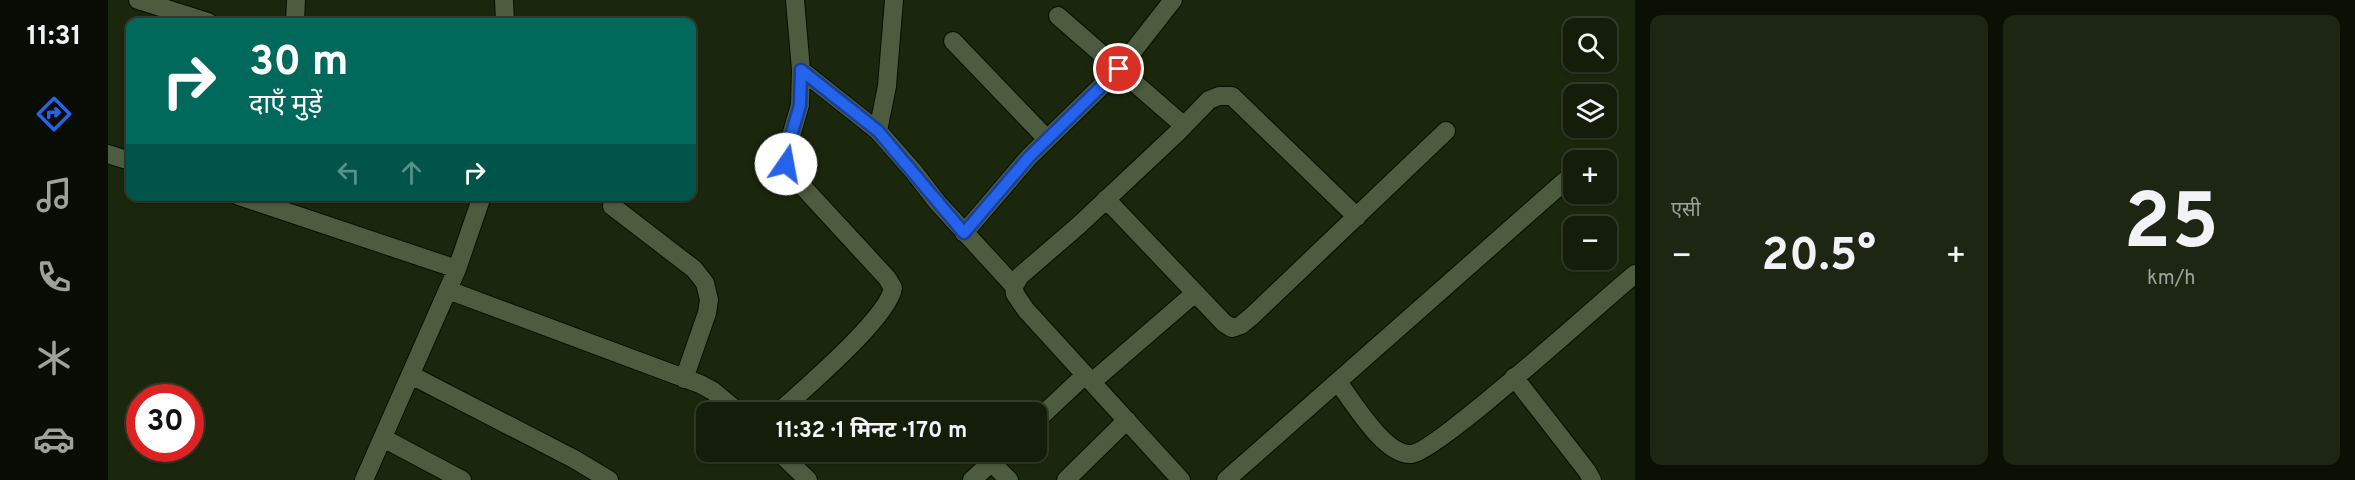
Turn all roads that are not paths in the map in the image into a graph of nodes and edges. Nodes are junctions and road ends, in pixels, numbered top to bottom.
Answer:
1 (138, 0) edge
2 (296, 0) edge
3 (504, 0) edge
4 (795, 0) edge
5 (894, 0) edge
6 (1173, 0) edge
7 (1058, 16) dead end
8 (195, 18) edge
9 (295, 18) edge
10 (505, 18) edge
11 (953, 40) dead end
12 (1119, 69) junction
13 (801, 70) junction
14 (1183, 125) junction
15 (878, 131) junction
16 (1446, 131) dead end
17 (1047, 139) junction
18 (108, 154) edge
19 (126, 160) edge
20 (1563, 183) edge
21 (1106, 199) junction
22 (254, 201) edge
23 (480, 201) edge
24 (612, 206) dead end
25 (1357, 217) junction
26 (964, 233) junction
27 (457, 269) junction
28 (1635, 274) edge
29 (1014, 286) junction
30 (448, 290) junction
31 (1195, 293) junction
32 (411, 375) junction
33 (1514, 377) junction
34 (684, 379) junction
35 (1089, 379) junction
36 (1338, 382) junction
37 (726, 402) edge
38 (790, 402) edge
39 (1047, 412) edge
40 (1127, 420) junction
41 (383, 438) junction
42 (789, 462) edge
43 (992, 462) edge
44 (999, 462) edge
45 (1078, 476) edge
46 (364, 480) edge
47 (462, 480) edge
48 (609, 480) edge
49 (808, 480) edge
50 (972, 480) edge
51 (1008, 480) edge
52 (1181, 480) edge
53 (1226, 480) edge
54 (1592, 480) edge

1 - 8 street
2 - 9 street
3 - 10 street
4 - 13 street
5 - 15 street
6 - 12 street
7 - 12 street
11 - 17 street
12 - 14 street
12 - 17 street
13 - 15 street
13 - 38 street
14 - 21 street
14 - 25 street
15 - 26 street
16 - 25 street
17 - 26 street
18 - 19 street
20 - 36 street
21 - 29 street
21 - 31 street
22 - 27 street
23 - 27 street
24 - 34 street
25 - 31 street
26 - 29 street
27 - 30 street
28 - 33 street
29 - 35 street
30 - 32 street
30 - 34 street
31 - 35 street
32 - 41 street
32 - 48 street
33 - 36 street
33 - 54 street
34 - 37 street
35 - 39 street
35 - 40 street
36 - 53 street
40 - 45 street
40 - 52 street
41 - 46 street
41 - 47 street
42 - 49 street
43 - 50 street
44 - 51 street

